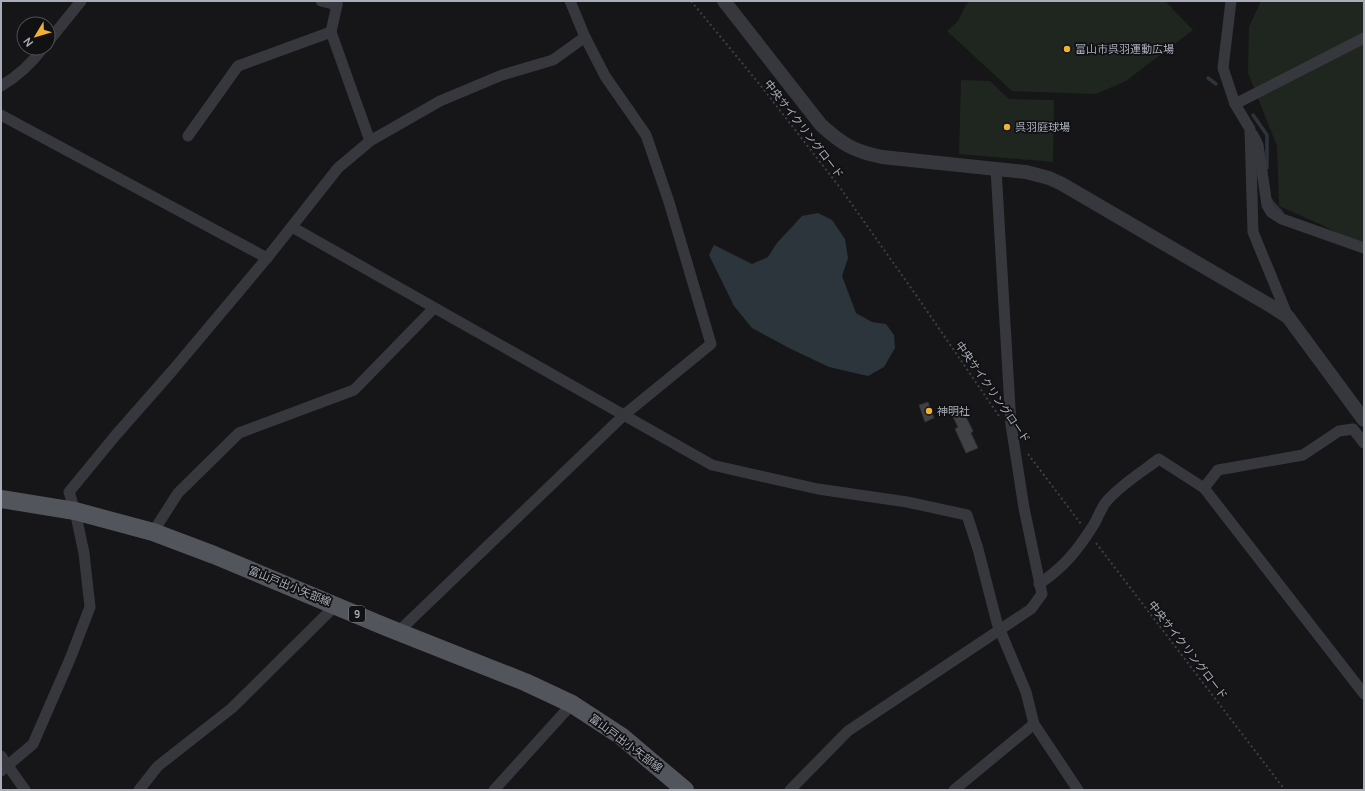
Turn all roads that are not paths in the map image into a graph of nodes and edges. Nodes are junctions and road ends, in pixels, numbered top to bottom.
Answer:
1 (81, 1) edge
2 (321, 1) edge
3 (570, 1) edge
4 (724, 1) edge
5 (1231, 1) edge
6 (337, 3) edge
7 (56, 32) edge
8 (331, 32) junction
9 (585, 37) junction
10 (1364, 38) edge
11 (37, 56) edge
12 (1, 86) edge
13 (1235, 104) junction
14 (1, 115) edge
15 (1250, 129) junction
16 (188, 136) dead end
17 (370, 141) junction
18 (996, 169) junction
19 (292, 227) junction
20 (1364, 248) edge
21 (267, 258) junction
22 (434, 308) junction
23 (1288, 318) junction
24 (624, 415) junction
25 (1364, 420) edge
26 (1364, 443) edge
27 (1204, 488) junction
28 (1, 499) edge
29 (75, 511) junction
30 (153, 532) junction
31 (1039, 584) junction
32 (336, 605) junction
33 (1000, 629) junction
34 (398, 632) junction
35 (1364, 694) edge
36 (572, 704) junction
37 (1034, 724) junction
38 (1, 756) edge
39 (5, 768) edge
40 (25, 790) edge
41 (139, 790) edge
42 (494, 790) edge
43 (685, 790) edge
44 (790, 790) edge
45 (954, 790) edge
46 (1078, 790) edge

1 - 7 street
2 - 6 street
3 - 9 street
4 - 18 street
5 - 13 street
6 - 8 street
8 - 16 street
8 - 17 street
9 - 17 street
9 - 24 street
10 - 13 street
11 - 12 street
13 - 15 street
14 - 21 street
15 - 20 street
15 - 23 street
17 - 19 street
18 - 23 street
18 - 31 street
19 - 21 street
19 - 22 street
21 - 29 street
22 - 24 street
22 - 30 street
23 - 25 street
24 - 33 street
24 - 34 street
26 - 27 street
27 - 31 street
27 - 35 street
28 - 29 main road, 富山戸出小矢部線 / 9
29 - 30 main road, 富山戸出小矢部線 / 9
29 - 39 street
30 - 32 main road, 富山戸出小矢部線 / 9
31 - 33 street
32 - 34 main road, 富山戸出小矢部線 / 9
32 - 41 street
33 - 37 street
33 - 44 street
34 - 36 main road, 富山戸出小矢部線 / 9
36 - 42 street
36 - 43 main road, 富山戸出小矢部線 / 9
37 - 45 street
37 - 46 street
38 - 39 street
39 - 40 street

